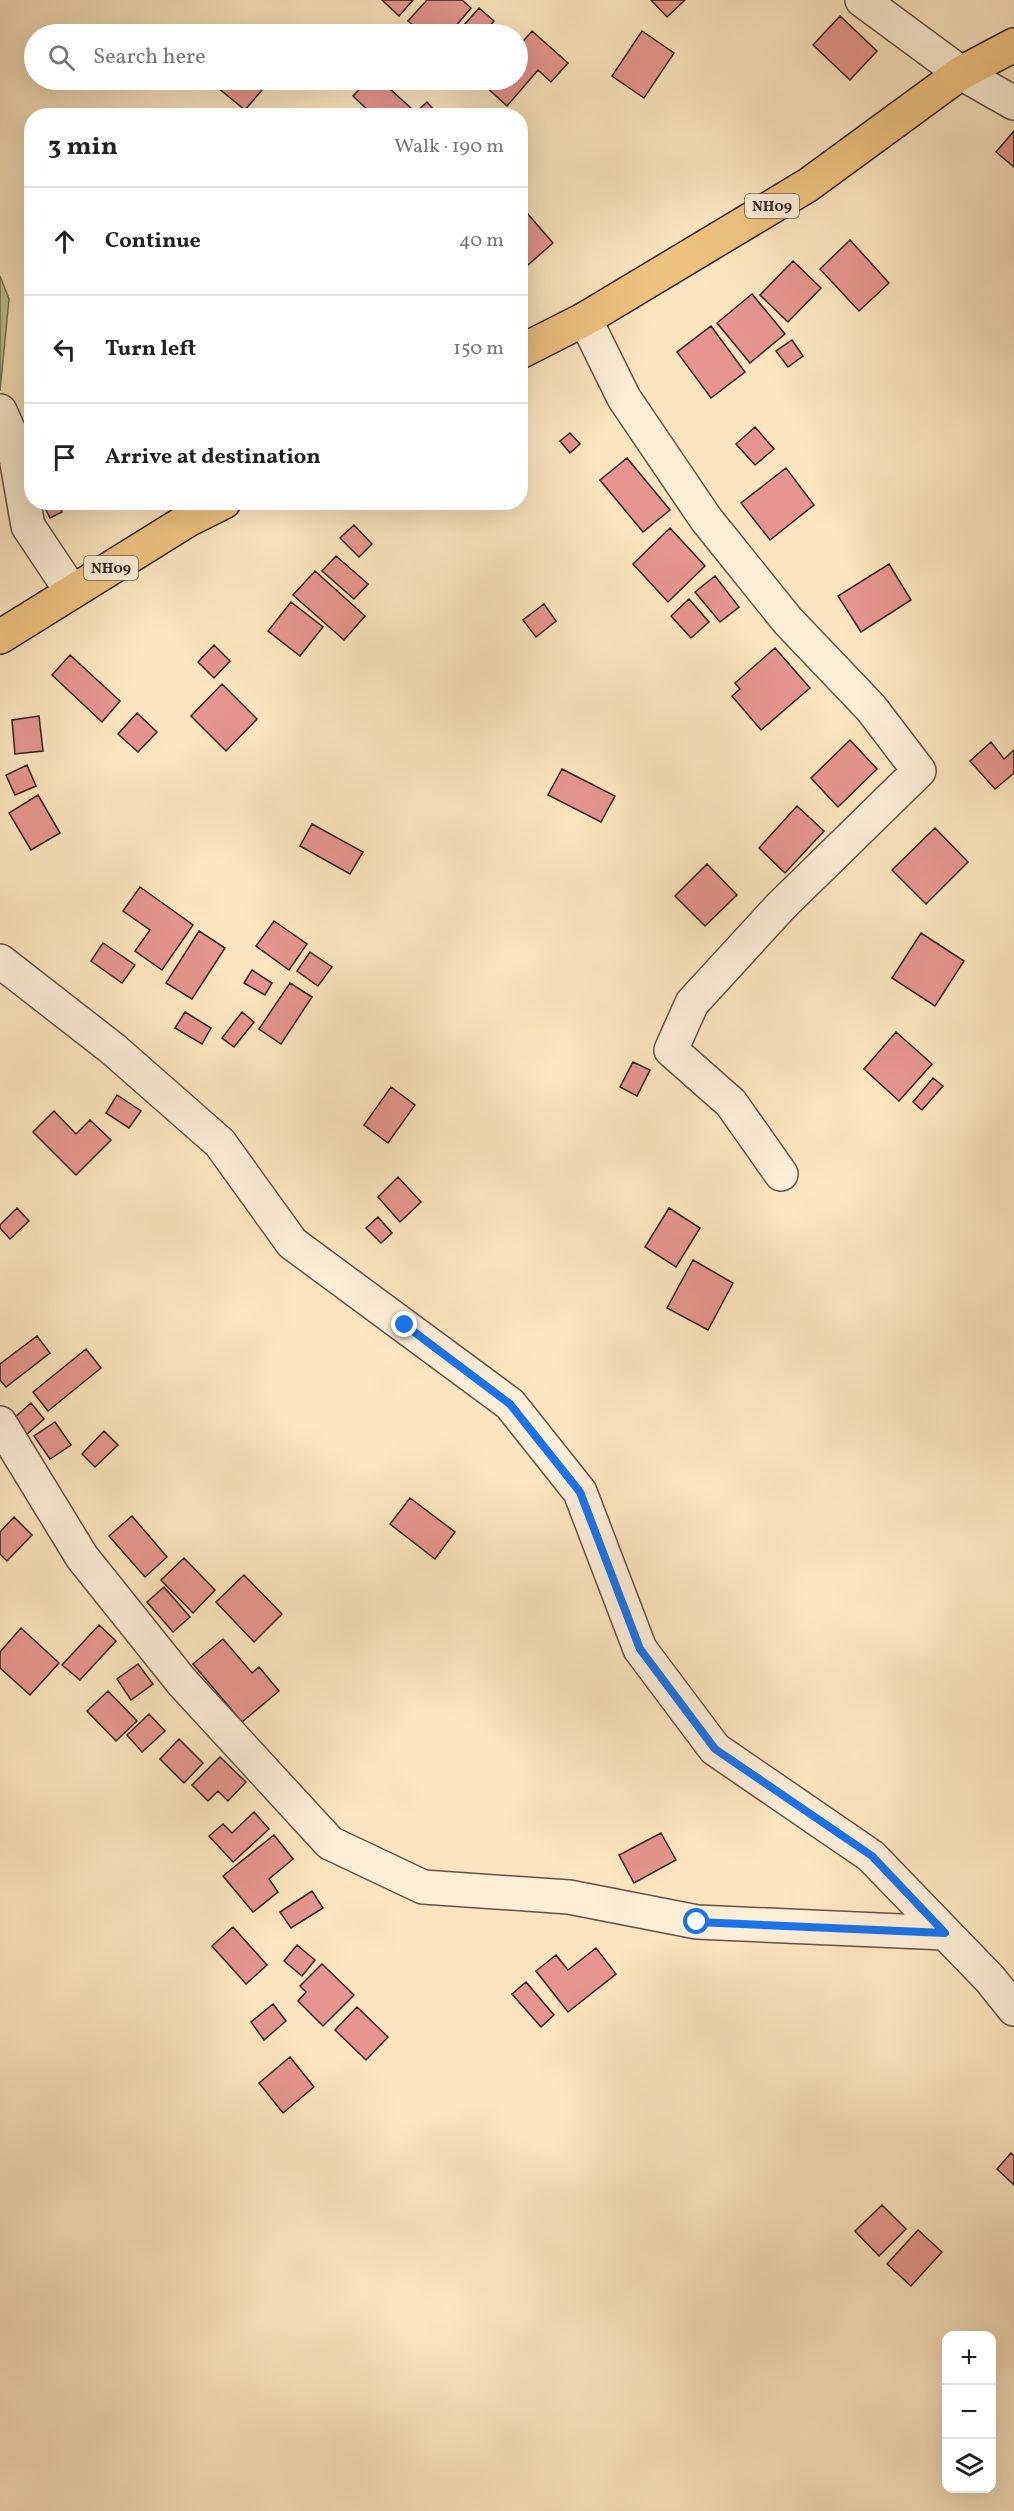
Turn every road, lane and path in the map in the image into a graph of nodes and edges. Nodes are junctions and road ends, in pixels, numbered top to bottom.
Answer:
1 (862, 0) edge
2 (1014, 45) edge
3 (961, 73) junction
4 (1014, 103) edge
5 (585, 319) junction
6 (528, 348) edge
7 (0, 411) edge
8 (24, 503) edge
9 (25, 510) edge
10 (208, 510) edge
11 (72, 592) junction
12 (0, 637) edge
13 (0, 961) edge
14 (781, 1174) dead end
15 (0, 1423) edge
16 (945, 1933) junction
17 (1014, 2009) edge

1 - 3 street
2 - 3 main road, NH09
3 - 4 street
3 - 5 main road, NH09
5 - 6 main road, NH09
5 - 14 street
7 - 8 street
9 - 11 street
10 - 11 main road, NH09
11 - 12 main road, NH09
13 - 16 street
15 - 16 street
16 - 17 street

